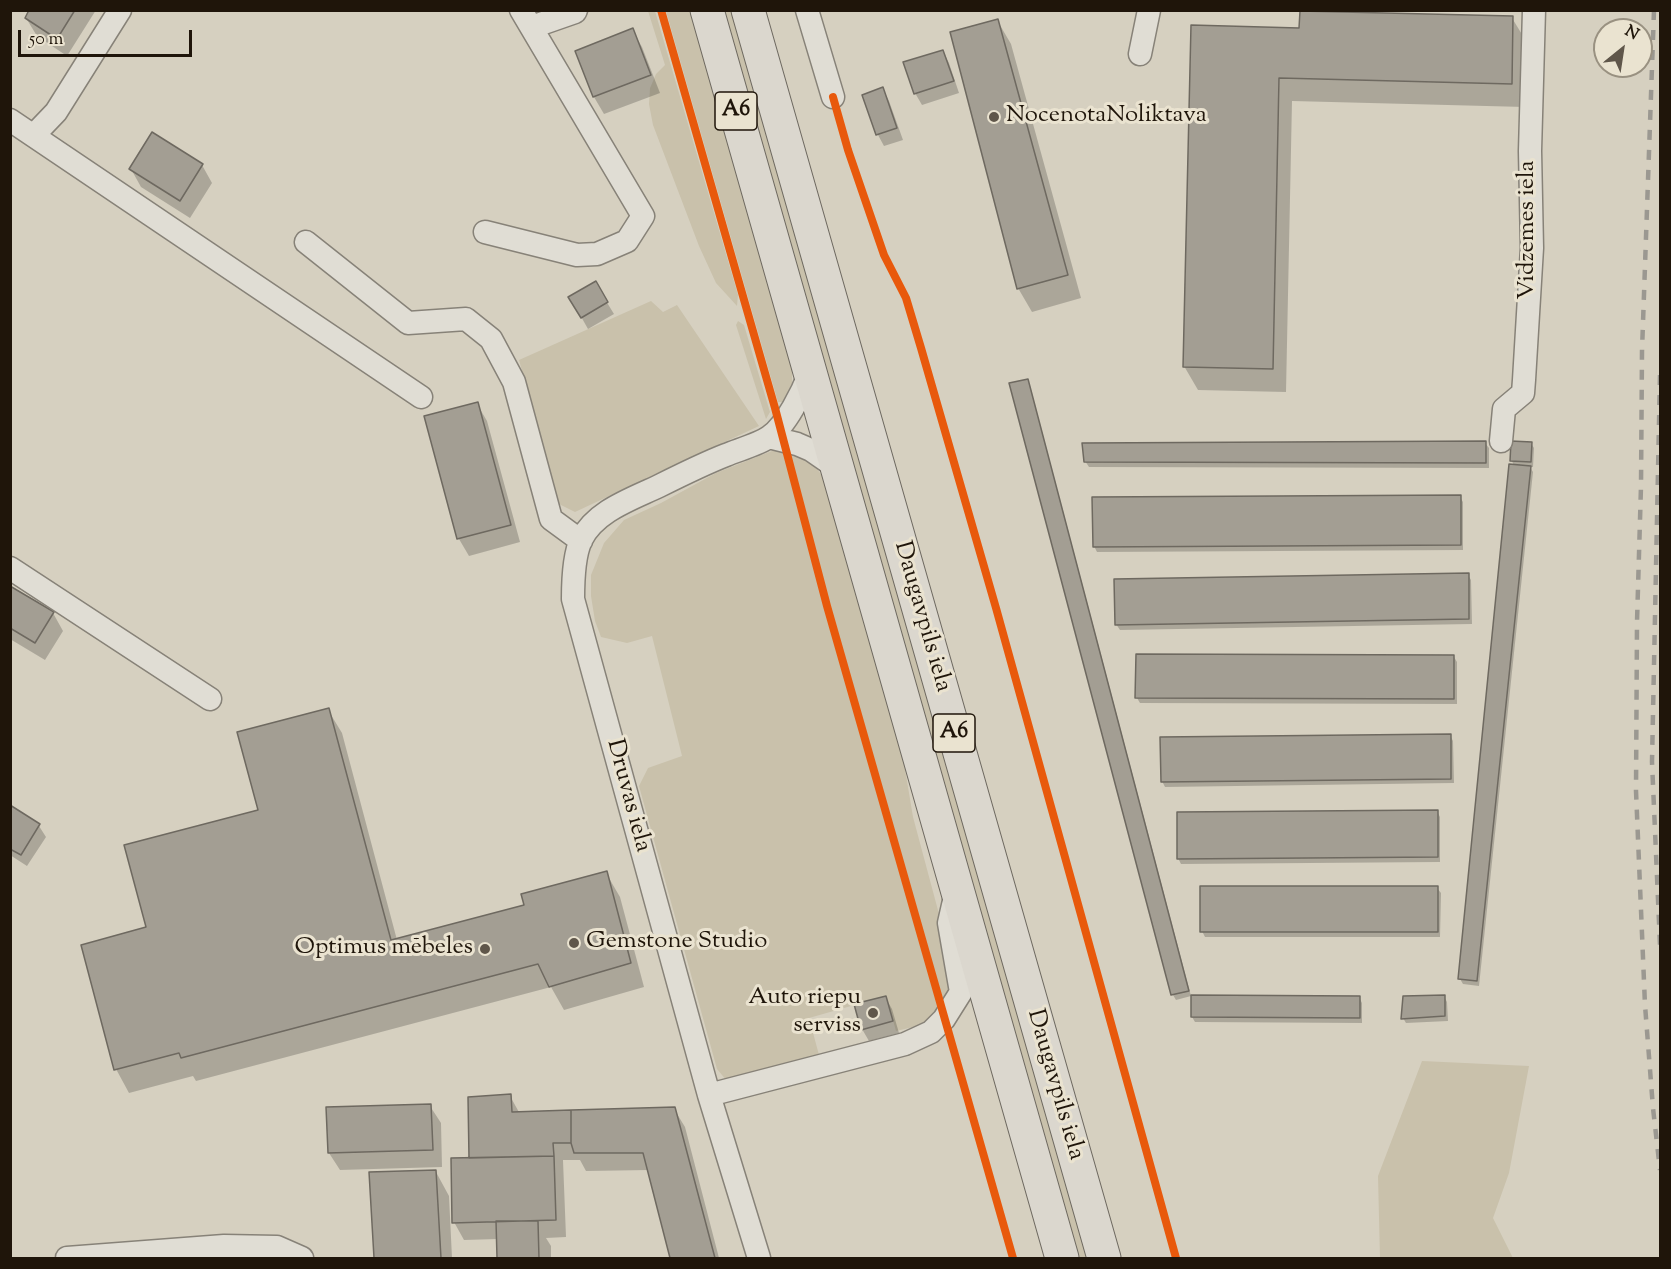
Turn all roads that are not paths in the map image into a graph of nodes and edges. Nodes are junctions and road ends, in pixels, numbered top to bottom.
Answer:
1 (120, 10) edge
2 (576, 10) edge
3 (707, 10) edge
4 (748, 10) edge
5 (807, 10) edge
6 (1149, 10) edge
7 (1533, 10) edge
8 (526, 19) edge
9 (1140, 54) dead end
10 (833, 97) dead end
11 (10, 120) edge
12 (34, 135) junction
13 (485, 232) dead end
14 (306, 242) dead end
15 (810, 372) junction
16 (421, 397) dead end
17 (769, 437) junction
18 (1501, 441) dead end
19 (837, 468) junction
20 (581, 541) junction
21 (10, 568) edge
22 (210, 699) dead end
23 (957, 891) junction
24 (709, 1095) junction
25 (67, 1258) edge
26 (302, 1258) edge
27 (759, 1258) edge
28 (1062, 1258) edge
29 (1104, 1258) edge

1 - 12 street
2 - 8 street
3 - 15 highway, Daugavpils iela / A6
4 - 29 highway, Daugavpils iela / A6
5 - 10 street
6 - 9 street
7 - 18 street, Vidzemes iela
8 - 13 street
11 - 12 street
12 - 16 street
14 - 20 street
15 - 17 street, Druvas iela
15 - 19 highway, Daugavpils iela / A6
17 - 19 street
17 - 20 street, Druvas iela
19 - 23 highway, Daugavpils iela / A6
20 - 24 street, Druvas iela
21 - 22 street
23 - 24 street
23 - 28 highway, Daugavpils iela / A6
24 - 27 street, Druvas iela
25 - 26 street

